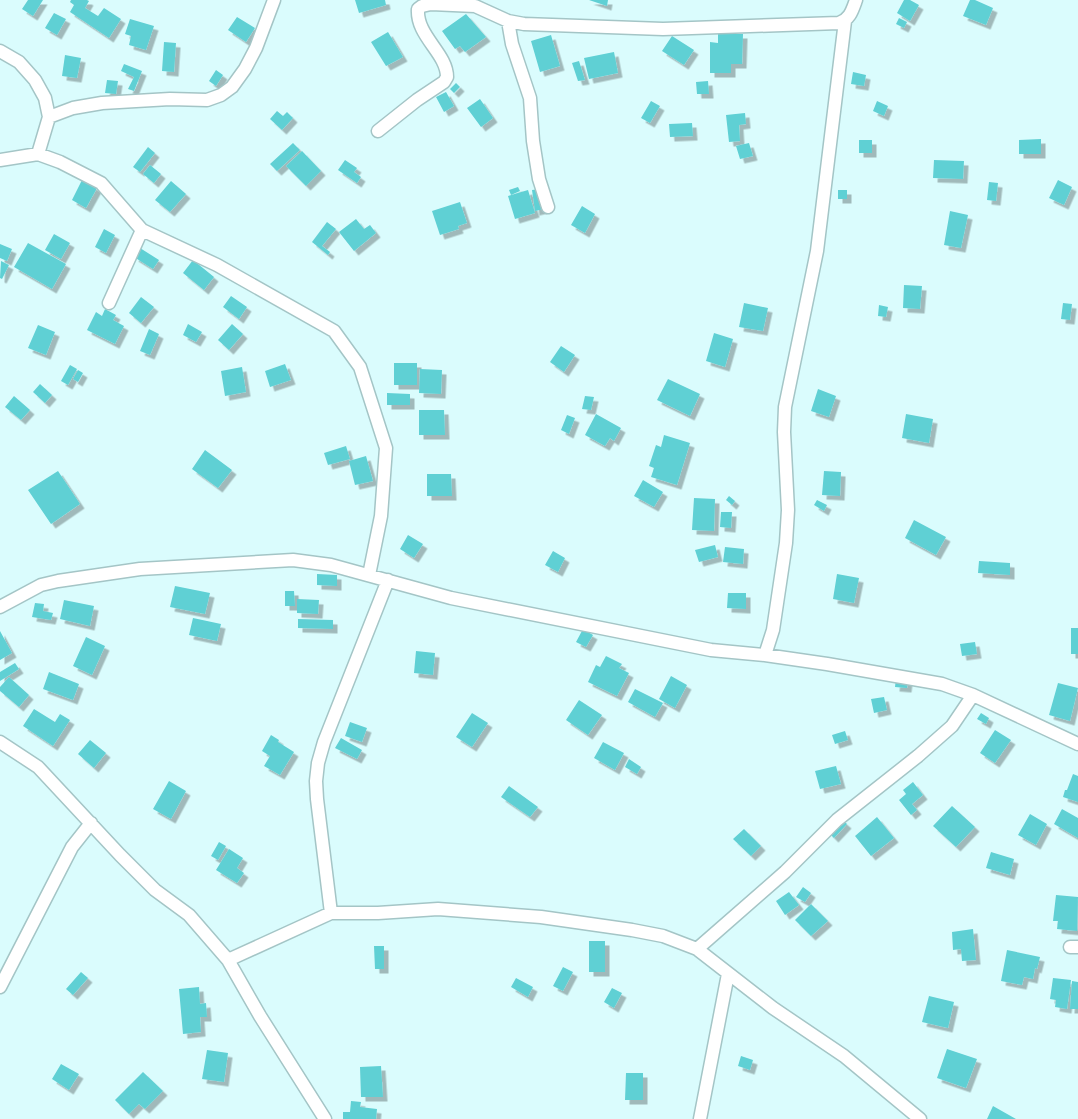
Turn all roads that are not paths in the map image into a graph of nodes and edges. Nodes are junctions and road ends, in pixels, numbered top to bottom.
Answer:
1 (274, 0) edge
2 (856, 0) edge
3 (846, 20) junction
4 (508, 21) junction
5 (0, 51) edge
6 (49, 117) junction
7 (378, 131) dead end
8 (38, 154) junction
9 (0, 160) edge
10 (548, 207) dead end
11 (142, 230) junction
12 (109, 303) dead end
13 (369, 575) junction
14 (388, 580) junction
15 (0, 607) edge
16 (765, 655) junction
17 (973, 695) junction
18 (0, 742) edge
19 (1078, 744) edge
20 (91, 823) junction
21 (331, 913) junction
22 (697, 949) junction
23 (228, 960) junction
24 (728, 974) junction
25 (0, 987) edge
26 (325, 1119) edge
27 (700, 1119) edge
28 (920, 1119) edge

1 - 6 street
2 - 3 street
3 - 4 street
3 - 16 street
4 - 7 street
4 - 10 street
5 - 6 street
6 - 8 street
8 - 9 street
8 - 11 street
11 - 12 street
11 - 13 street
13 - 14 street
13 - 15 street
14 - 16 street
14 - 21 street
16 - 17 street
17 - 19 street
17 - 22 street
18 - 20 street
20 - 23 street
20 - 25 street
21 - 22 street
21 - 23 street
22 - 24 street
23 - 26 street
24 - 27 street
24 - 28 street

